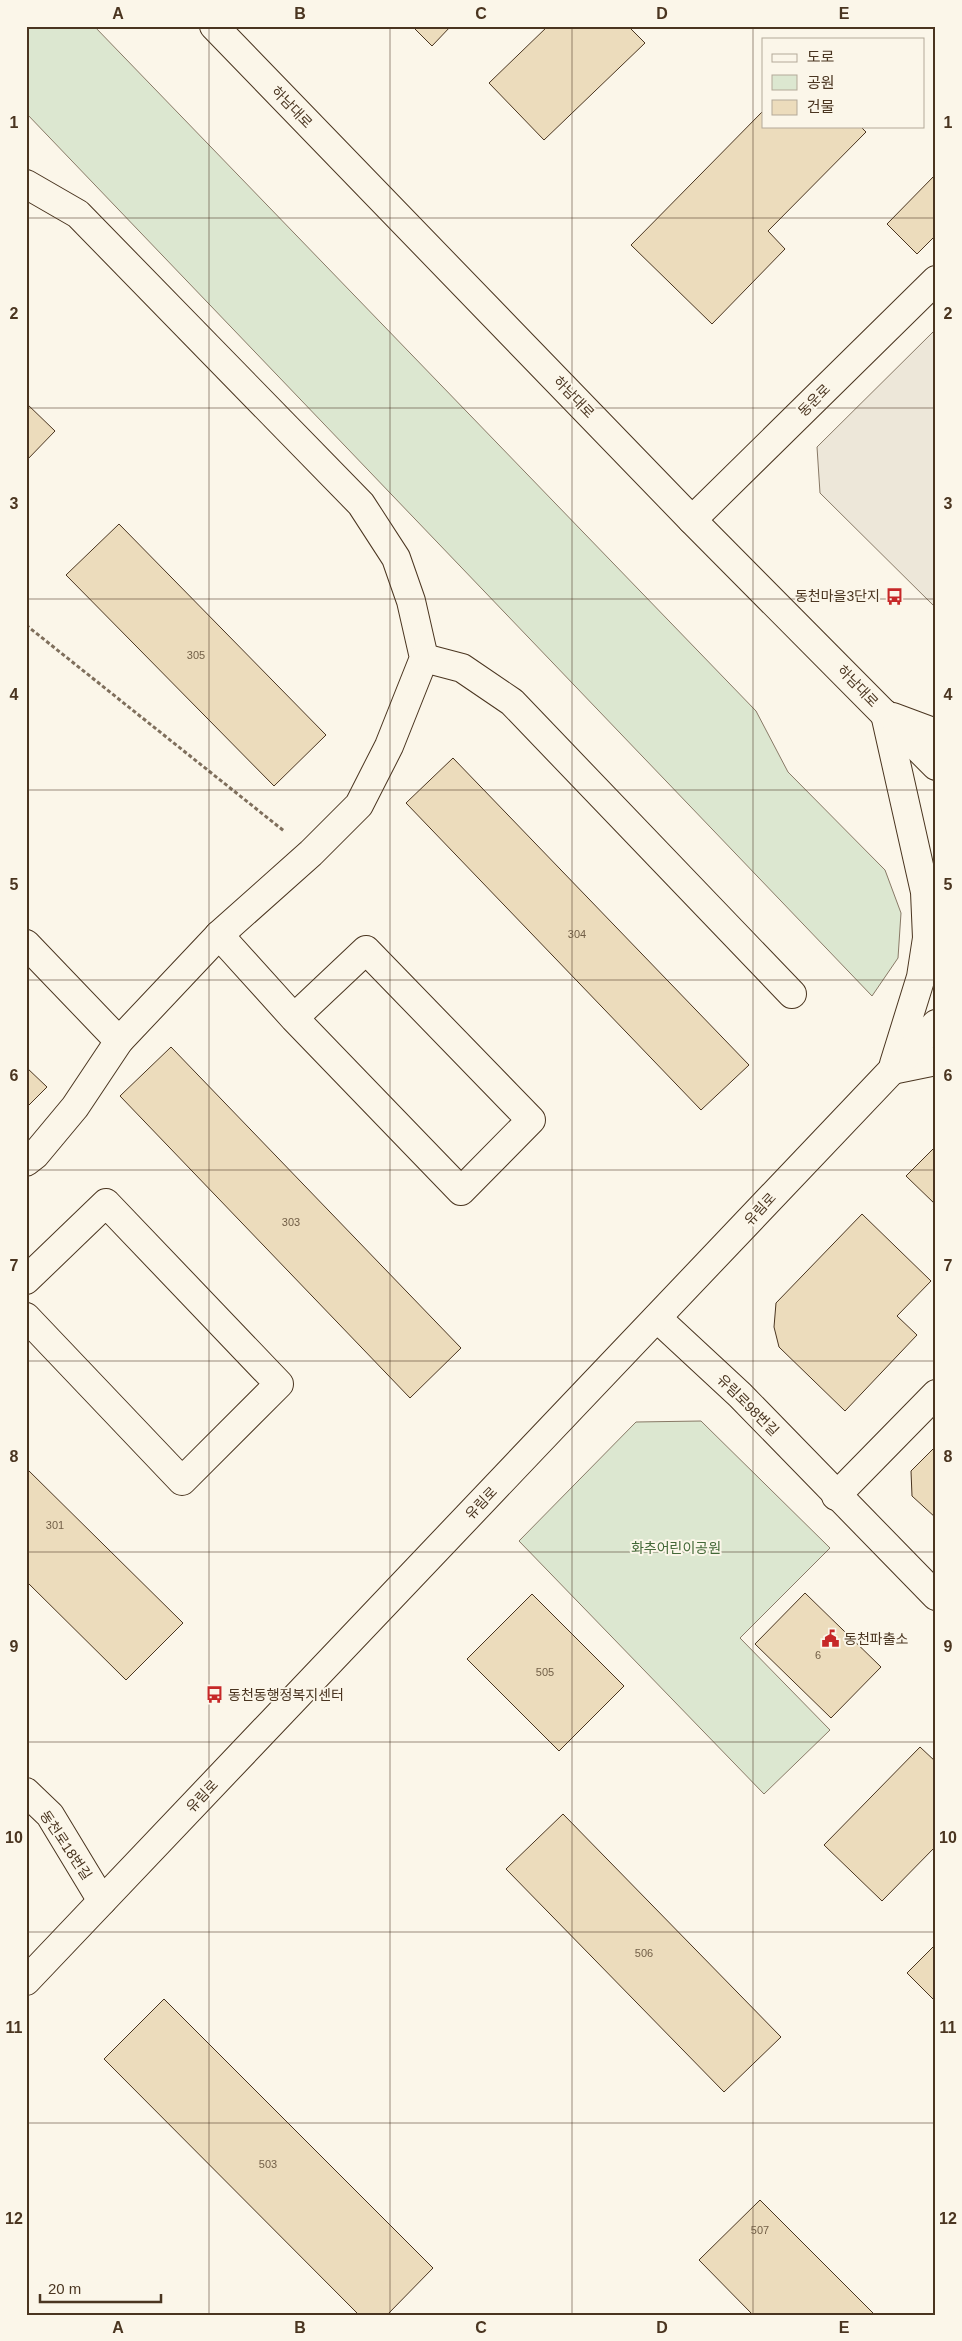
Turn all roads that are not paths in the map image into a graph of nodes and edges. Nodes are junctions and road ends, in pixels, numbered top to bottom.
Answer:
1 (214, 26) edge
2 (26, 184) edge
3 (936, 280) edge
4 (692, 520) junction
5 (424, 658) junction
6 (885, 714) junction
7 (936, 733) edge
8 (936, 766) edge
9 (219, 935) junction
10 (26, 944) edge
11 (792, 994) dead end
12 (294, 1018) junction
13 (936, 1024) edge
14 (119, 1041) junction
15 (936, 1061) edge
16 (892, 1070) junction
17 (26, 1162) edge
18 (26, 1280) edge
19 (26, 1318) edge
20 (657, 1318) junction
21 (936, 1394) edge
22 (836, 1496) junction
23 (936, 1596) edge
24 (26, 1792) edge
25 (102, 1901) junction
26 (26, 1981) edge

1 - 4 street, 하남대로
2 - 5 street
3 - 4 street, 동운로
4 - 6 street, 하남대로
5 - 9 street
5 - 11 street
6 - 7 street
6 - 8 street, 하남대로
6 - 16 street
9 - 12 street
9 - 14 street
10 - 14 street
12 - 12 street
13 - 16 street, 유림로
14 - 17 street
15 - 16 street
16 - 20 street, 유림로
18 - 19 street
20 - 22 street, 유림로98번길
20 - 25 street, 유림로
21 - 22 street
22 - 23 street, 유림로98번길
24 - 25 street, 동천로18번길
25 - 26 street, 유림로

